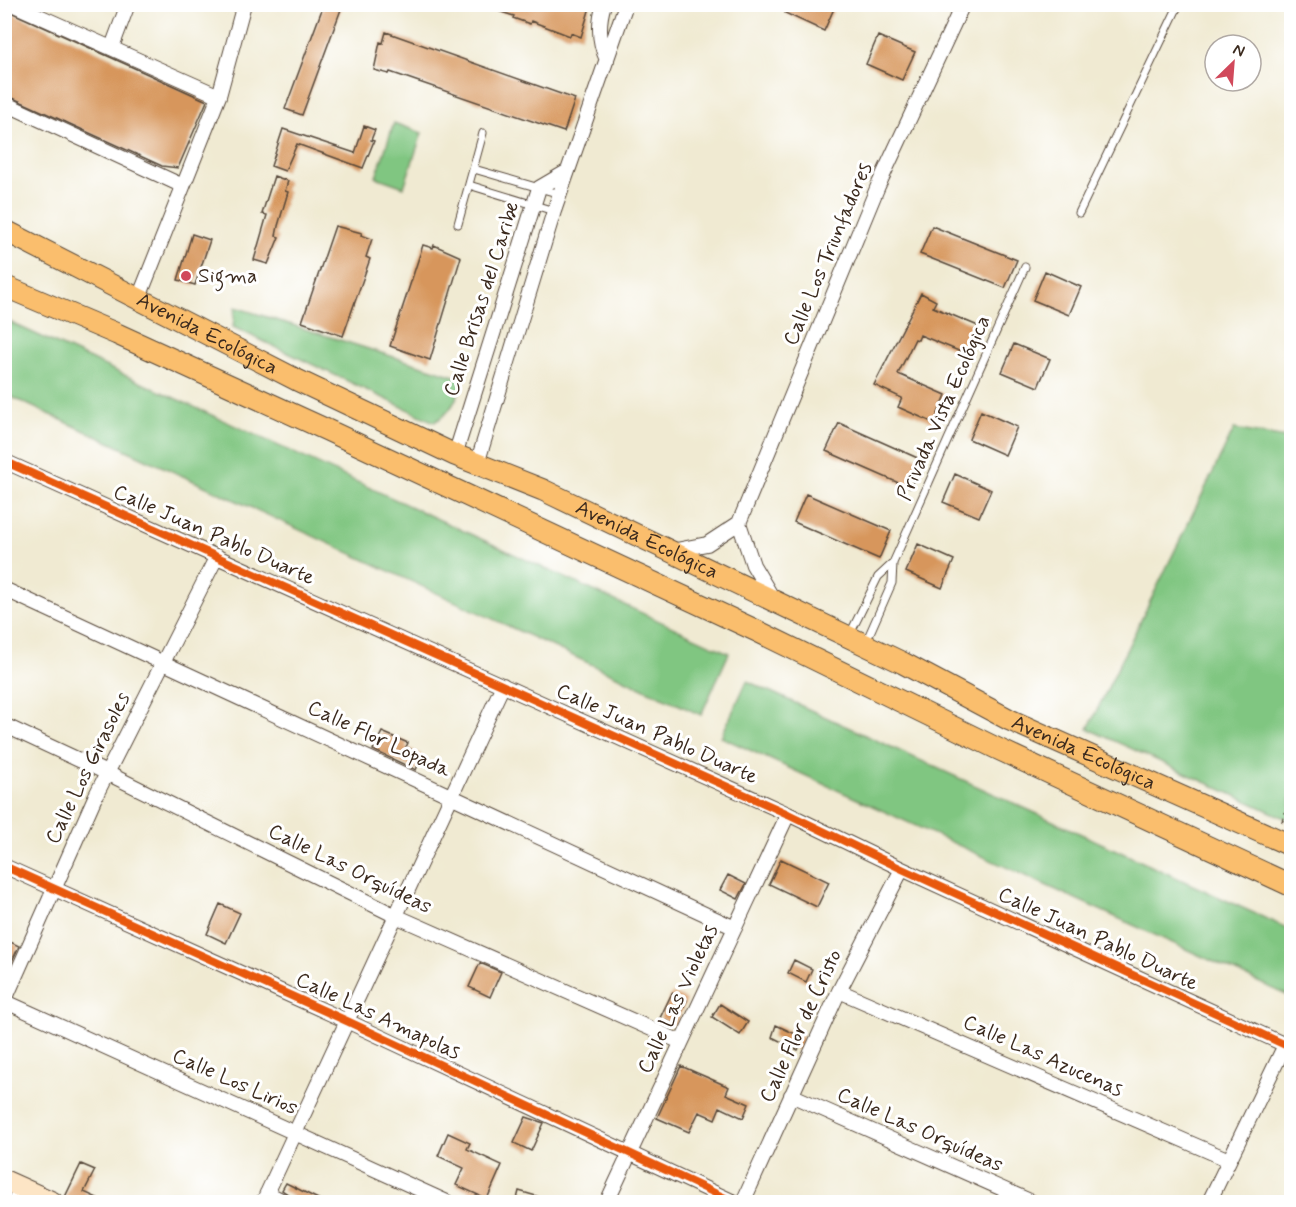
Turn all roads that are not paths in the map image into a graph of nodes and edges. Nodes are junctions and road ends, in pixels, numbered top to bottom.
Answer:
1 (128, 4) edge
2 (244, 4) edge
3 (604, 4) edge
4 (626, 4) edge
5 (963, 4) edge
6 (1179, 4) edge
7 (15, 5) edge
8 (112, 47) junction
9 (607, 60) junction
10 (219, 96) junction
11 (4, 103) edge
12 (483, 133) dead end
13 (474, 169) junction
14 (568, 171) junction
15 (469, 184) junction
16 (183, 186) junction
17 (539, 188) junction
18 (560, 194) junction
19 (534, 204) junction
20 (554, 211) junction
21 (1079, 213) dead end
22 (458, 224) dead end
23 (4, 230) edge
24 (1025, 267) dead end
25 (4, 286) edge
26 (138, 300) junction
27 (455, 455) junction
28 (4, 461) edge
29 (477, 464) junction
30 (739, 522) junction
31 (668, 551) junction
32 (217, 556) junction
33 (893, 563) junction
34 (4, 589) edge
35 (776, 602) junction
36 (857, 641) junction
37 (164, 661) junction
38 (503, 685) junction
39 (4, 725) edge
40 (107, 773) junction
41 (452, 797) junction
42 (788, 814) junction
43 (1284, 843) edge
44 (4, 866) edge
45 (902, 869) junction
46 (1292, 886) edge
47 (54, 889) junction
48 (398, 916) junction
49 (735, 928) junction
50 (839, 991) junction
51 (5, 1001) edge
52 (349, 1022) junction
53 (681, 1042) junction
54 (1288, 1046) edge
55 (791, 1095) junction
56 (297, 1133) junction
57 (630, 1152) junction
58 (1229, 1160) junction
59 (13, 1190) edge
60 (265, 1198) edge
61 (744, 1202) edge
62 (53, 1203) edge
63 (285, 1203) edge
64 (447, 1203) edge
65 (607, 1203) edge
66 (734, 1203) edge
67 (1032, 1203) edge
68 (1209, 1203) edge

1 - 8 street
2 - 10 street
3 - 9 street
4 - 9 street, Calle Brisas del Caribe
5 - 30 street, Calle Los Triunfadores
6 - 21 lane
7 - 8 street
8 - 10 street
9 - 14 street, Calle Brisas del Caribe
10 - 16 street
11 - 16 street
12 - 13 lane
13 - 15 lane
13 - 17 lane
14 - 17 street, Calle Brisas del Caribe
14 - 18 street, Calle Brisas del Caribe
15 - 19 lane
15 - 22 lane
16 - 26 street
17 - 18 lane
17 - 19 street, Calle Brisas del Caribe
18 - 20 street, Calle Brisas del Caribe
19 - 20 lane
19 - 27 street, Calle Brisas del Caribe
20 - 29 street, Calle Brisas del Caribe
23 - 26 main road, Avenida Ecológica
24 - 33 lane, Privada Vista Ecológica
25 - 46 main road
26 - 27 main road, Avenida Ecológica
27 - 29 main road, Avenida Ecológica
28 - 32 street, Calle Juan Pablo Duarte
29 - 31 main road, Avenida Ecológica
30 - 31 street
30 - 35 street
31 - 35 main road, Avenida Ecológica
32 - 37 street, Calle Los Girasoles
32 - 38 street, Calle Juan Pablo Duarte
33 - 36 lane, Privada Vista Ecológica
33 - 36 lane, Privada Vista Ecológica
34 - 37 street, Calle Flor Lopada
35 - 36 main road, Avenida Ecológica
36 - 43 main road, Avenida Ecológica
37 - 40 street, Calle Los Girasoles
37 - 41 street, Calle Flor Lopada
38 - 41 street
38 - 42 street, Calle Juan Pablo Duarte
39 - 40 street, Calle Las Orquídeas
40 - 47 street, Calle Los Girasoles
40 - 48 street, Calle Las Orquídeas
41 - 48 street
41 - 49 street, Calle Flor Lopada
42 - 45 street, Calle Juan Pablo Duarte
42 - 49 street, Calle Las Violetas
44 - 47 street, Calle Las Amapolas
45 - 50 street, Calle Flor de Cristo
45 - 54 street, Calle Juan Pablo Duarte
47 - 51 street, Calle Los Girasoles
47 - 52 street, Calle Las Amapolas
48 - 52 street
48 - 53 street, Calle Las Orquídeas
49 - 53 street, Calle Las Violetas
50 - 55 street, Calle Flor de Cristo
50 - 58 street, Calle Las Azucenas
51 - 56 street, Calle Los Lirios
52 - 56 street
52 - 57 street, Calle Las Amapolas
53 - 57 street, Calle Las Violetas
54 - 58 street
55 - 61 street, Calle Flor de Cristo
55 - 67 street, Calle Las Orquídeas
56 - 60 street
56 - 64 street, Calle Los Lirios
57 - 65 street, Calle Las Violetas
57 - 66 street, Calle Las Amapolas
58 - 68 street
59 - 62 street
60 - 63 street

